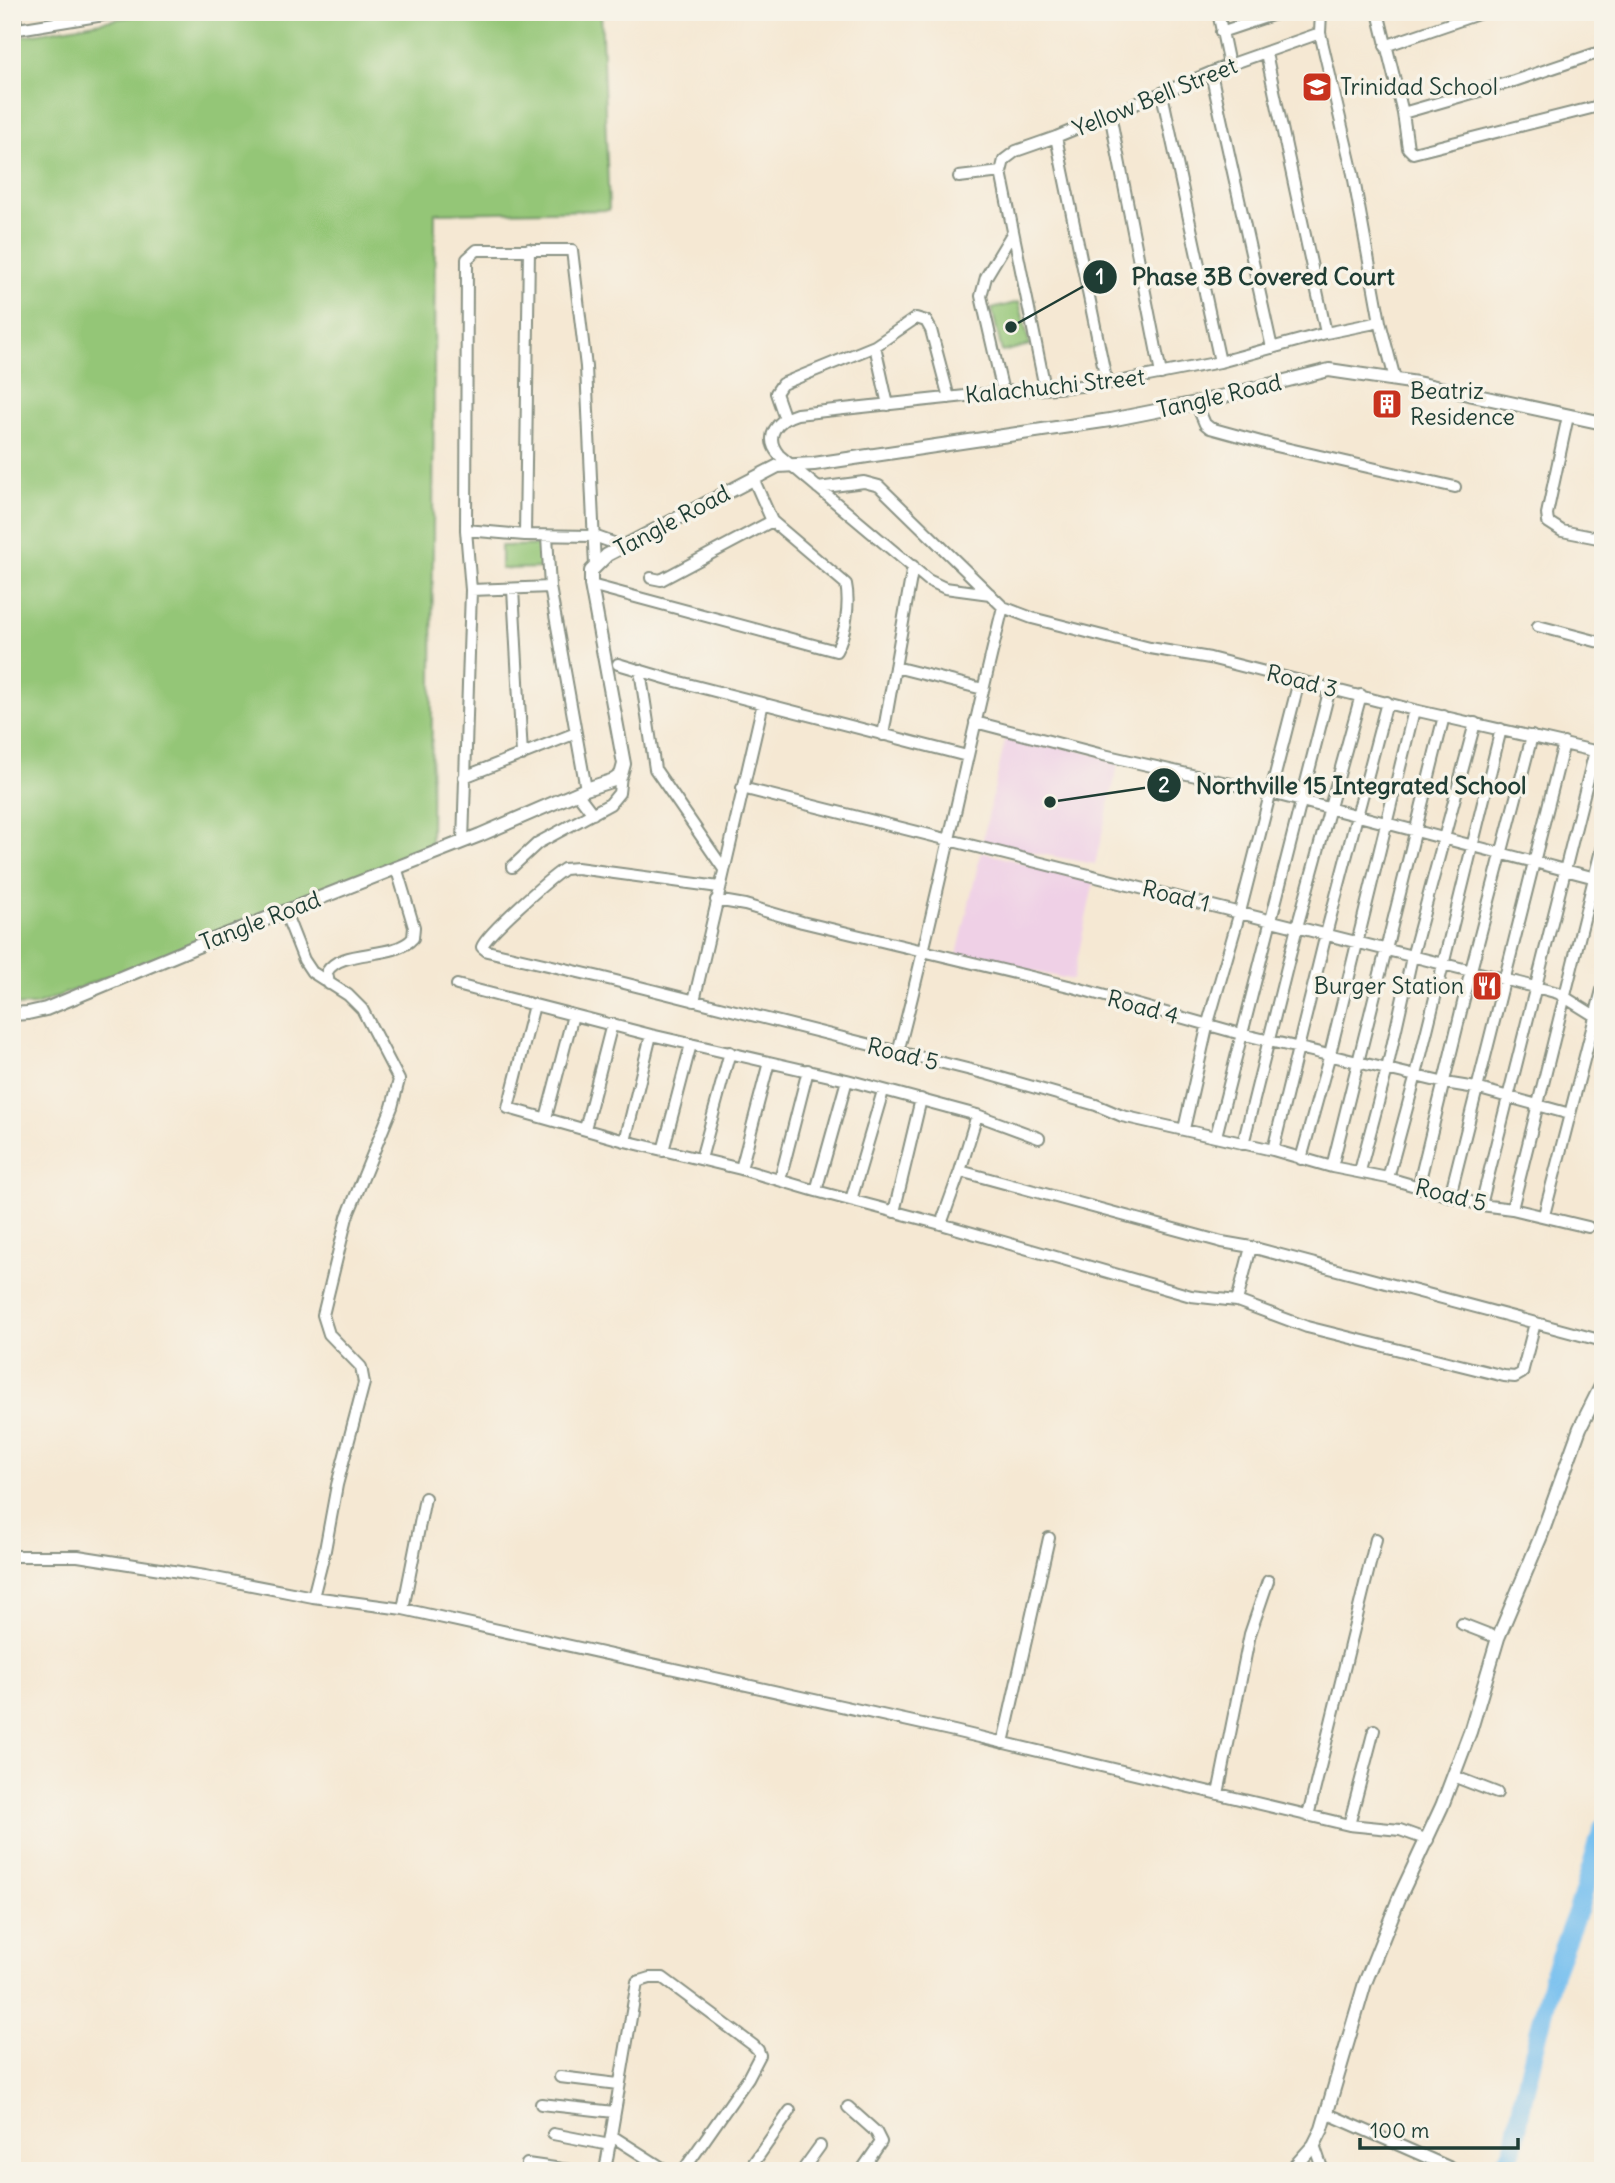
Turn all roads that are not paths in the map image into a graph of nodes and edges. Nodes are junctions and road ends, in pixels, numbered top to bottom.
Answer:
1 (14, 12) edge
2 (122, 12) edge
3 (1218, 12) edge
4 (1281, 12) edge
5 (1321, 12) edge
6 (1378, 12) edge
7 (1484, 12) edge
8 (15, 30) edge
9 (1221, 32) junction
10 (1320, 33) junction
11 (1385, 46) junction
12 (1603, 51) edge
13 (1266, 53) junction
14 (1229, 65) junction
15 (1211, 73) junction
16 (1162, 94) junction
17 (1603, 105) edge
18 (1403, 113) junction
19 (1110, 114) junction
20 (1056, 137) junction
21 (1002, 172) junction
22 (960, 177) dead end
23 (1013, 232) junction
24 (528, 249) junction
25 (1380, 322) junction
26 (1326, 333) junction
27 (875, 346) junction
28 (1272, 348) junction
29 (1220, 362) junction
30 (1161, 374) junction
31 (1395, 379) junction
32 (1107, 384) junction
33 (1045, 388) junction
34 (1003, 392) junction
35 (949, 398) junction
36 (1196, 403) junction
37 (888, 405) junction
38 (1568, 416) junction
39 (785, 419) junction
40 (1603, 424) edge
41 (793, 465) junction
42 (753, 478) junction
43 (1455, 487) dead end
44 (818, 488) junction
45 (772, 521) junction
46 (466, 530) junction
47 (525, 535) junction
48 (547, 536) junction
49 (594, 536) junction
50 (1603, 539) edge
51 (622, 546) junction
52 (594, 566) junction
53 (913, 566) junction
54 (651, 578) dead end
55 (591, 586) junction
56 (550, 587) junction
57 (513, 589) junction
58 (471, 590) junction
59 (990, 594) junction
60 (1003, 607) junction
61 (1538, 626) dead end
62 (1603, 643) edge
63 (618, 664) dead end
64 (895, 667) junction
65 (640, 670) junction
66 (1300, 681) junction
67 (1330, 688) junction
68 (982, 689) junction
69 (1361, 695) junction
70 (1387, 702) junction
71 (763, 703) junction
72 (1414, 710) junction
73 (1444, 716) junction
74 (975, 722) junction
75 (1475, 723) junction
76 (1501, 729) junction
77 (576, 733) junction
78 (883, 735) junction
79 (1532, 736) junction
80 (1563, 743) junction
81 (1599, 752) edge
82 (522, 755) junction
83 (967, 756) junction
84 (621, 775) junction
85 (464, 777) junction
86 (742, 788) junction
87 (582, 791) junction
88 (1271, 793) junction
89 (1299, 800) junction
90 (1331, 808) junction
91 (593, 814) junction
92 (1358, 815) junction
93 (1386, 823) junction
94 (1415, 831) junction
95 (950, 839) junction
96 (1444, 839) junction
97 (463, 842) junction
98 (1603, 842) edge
99 (1473, 845) junction
100 (1502, 852) junction
101 (1534, 861) junction
102 (396, 867) junction
103 (512, 867) dead end
104 (723, 868) junction
105 (1564, 869) junction
106 (1598, 878) edge
107 (719, 887) junction
108 (716, 900) junction
109 (285, 912) junction
110 (1240, 912) junction
111 (1270, 920) junction
112 (1297, 927) junction
113 (1326, 934) junction
114 (1356, 943) junction
115 (1385, 950) junction
116 (924, 951) junction
117 (1412, 957) junction
118 (1444, 963) junction
119 (1471, 970) junction
120 (1505, 979) junction
121 (329, 984) junction
122 (457, 985) dead end
123 (1603, 986) edge
124 (1537, 988) junction
125 (1565, 999) junction
126 (694, 1001) junction
127 (534, 1005) junction
128 (12, 1014) edge
129 (573, 1015) junction
130 (1599, 1018) edge
131 (1208, 1023) junction
132 (612, 1024) junction
133 (1241, 1034) junction
134 (651, 1035) junction
135 (1269, 1040) junction
136 (691, 1044) junction
137 (1299, 1046) junction
138 (730, 1052) junction
139 (898, 1052) junction
140 (1330, 1054) junction
141 (769, 1062) junction
142 (1358, 1062) junction
143 (1387, 1069) junction
144 (808, 1070) junction
145 (1416, 1075) junction
146 (847, 1080) junction
147 (1445, 1083) junction
148 (1475, 1088) junction
149 (883, 1091) junction
150 (1509, 1098) junction
151 (921, 1100) junction
152 (1538, 1105) junction
153 (1570, 1114) junction
154 (977, 1115) junction
155 (546, 1118) junction
156 (584, 1129) junction
157 (1184, 1129) junction
158 (1216, 1136) junction
159 (1039, 1138) dead end
160 (625, 1141) junction
161 (1243, 1144) junction
162 (1273, 1150) junction
163 (663, 1151) junction
164 (701, 1159) junction
165 (1301, 1159) junction
166 (1332, 1167) junction
167 (741, 1169) junction
168 (960, 1171) junction
169 (1360, 1171) junction
170 (1388, 1178) junction
171 (780, 1180) junction
172 (1418, 1188) junction
173 (816, 1191) junction
174 (1450, 1196) junction
175 (851, 1200) junction
176 (1481, 1205) junction
177 (1512, 1209) junction
178 (894, 1212) junction
179 (1544, 1215) junction
180 (941, 1224) junction
181 (1588, 1227) dead end
182 (1251, 1247) junction
183 (1237, 1301) junction
184 (1535, 1323) junction
185 (1603, 1341) edge
186 (1603, 1382) edge
187 (425, 1498) dead end
188 (1049, 1538) dead end
189 (1376, 1539) dead end
190 (12, 1556) edge
191 (1268, 1581) dead end
192 (313, 1597) junction
193 (404, 1609) junction
194 (1462, 1624) dead end
195 (1498, 1638) junction
196 (1374, 1730) dead end
197 (1003, 1743) junction
198 (1453, 1776) junction
199 (1497, 1793) dead end
200 (1218, 1794) junction
201 (1308, 1816) junction
202 (1349, 1825) junction
203 (1428, 1840) junction
204 (560, 2077) dead end
205 (618, 2084) junction
206 (541, 2104) dead end
207 (848, 2107) dead end
208 (790, 2110) dead end
209 (614, 2112) junction
210 (1326, 2113) junction
211 (553, 2134) dead end
212 (611, 2140) junction
213 (1314, 2145) junction
214 (820, 2146) dead end
215 (527, 2164) dead end
216 (1451, 2168) dead end
217 (576, 2171) edge
218 (605, 2171) edge
219 (667, 2171) edge
220 (682, 2171) edge
221 (748, 2171) edge
222 (802, 2171) edge
223 (861, 2171) edge
224 (1291, 2171) edge
225 (1323, 2171) edge

1 - 8 street
2 - 8 street
3 - 9 street
4 - 9 street
5 - 10 street
6 - 11 street
7 - 11 street
9 - 14 street
10 - 13 street, Yellow Bell Street
10 - 25 street
11 - 18 street
12 - 18 street
13 - 14 street, Yellow Bell Street
13 - 26 street
14 - 15 street, Yellow Bell Street
15 - 16 street, Yellow Bell Street
15 - 28 street
16 - 19 street, Yellow Bell Street
16 - 29 street
17 - 18 street
19 - 20 street, Yellow Bell Street
19 - 30 street
20 - 21 street, Yellow Bell Street
20 - 32 street
21 - 22 street
21 - 23 street
23 - 33 street
23 - 34 street
24 - 46 street
24 - 47 street
24 - 49 street
25 - 26 street, Kalachuchi Street
25 - 31 street
26 - 28 street, Kalachuchi Street
27 - 35 street
27 - 37 street
27 - 39 street
28 - 29 street, Kalachuchi Street
29 - 30 street, Kalachuchi Street
30 - 32 street, Kalachuchi Street
31 - 36 street, Tangle Road
31 - 38 street, Tangle Road
32 - 33 street, Kalachuchi Street
33 - 34 street, Kalachuchi Street
34 - 35 street, Kalachuchi Street
35 - 37 street, Kalachuchi Street
36 - 41 street, Tangle Road
36 - 43 street
37 - 39 street, Kalachuchi Street
38 - 40 street, Tangle Road
38 - 50 street
39 - 41 street
41 - 42 street, Tangle Road
41 - 44 street
42 - 45 street
42 - 51 street, Tangle Road
44 - 53 street
44 - 59 street
45 - 54 street
45 - 55 street
46 - 47 street
46 - 58 street
47 - 48 street
48 - 49 street
48 - 56 street
49 - 51 street
49 - 52 street
51 - 52 street, Tangle Road
52 - 55 street, Tangle Road
53 - 59 street
53 - 64 street
55 - 84 street, Tangle Road
56 - 57 street
56 - 77 street
57 - 58 street
57 - 82 street
58 - 85 street
59 - 60 street
60 - 66 street, Road 3
60 - 68 street
61 - 62 street
63 - 65 street
64 - 68 street
64 - 78 street
65 - 71 street
65 - 104 street
66 - 67 street, Road 3
66 - 88 street
67 - 69 street, Road 3
67 - 89 street
68 - 74 street
69 - 70 street, Road 3
69 - 90 street
70 - 72 street, Road 3
70 - 92 street
71 - 78 street
71 - 86 street
72 - 73 street, Road 3
72 - 93 street
73 - 75 street, Road 3
73 - 94 street
74 - 83 street
74 - 88 street
75 - 76 street, Road 3
75 - 96 street
76 - 79 street, Road 3
76 - 99 street
77 - 82 street
77 - 87 street
78 - 83 street
79 - 80 street, Road 3
79 - 100 street
80 - 81 street, Road 3
80 - 101 street
81 - 105 street
82 - 85 street
83 - 95 street
84 - 87 street, Tangle Road
84 - 91 street
85 - 97 street
86 - 95 street, Road 1
86 - 104 street
87 - 91 street
87 - 97 street, Tangle Road
88 - 89 street
88 - 110 street
89 - 90 street
89 - 111 street
90 - 92 street
90 - 112 street
91 - 103 street
92 - 93 street
92 - 113 street
93 - 94 street
93 - 114 street
94 - 96 street
94 - 115 street
95 - 110 street, Road 1
95 - 116 street
96 - 99 street
96 - 117 street
97 - 102 street, Tangle Road
98 - 106 street
99 - 100 street
99 - 118 street
100 - 101 street
100 - 119 street
101 - 105 street
101 - 120 street
102 - 109 street, Tangle Road
102 - 121 street
104 - 107 street
105 - 106 street
105 - 124 street
106 - 125 street
107 - 108 street
107 - 126 street, Road 5
108 - 116 street, Road 4
108 - 126 street
109 - 121 street
109 - 128 street, Tangle Road
110 - 111 street, Road 1
110 - 131 street
111 - 112 street, Road 1
111 - 133 street
112 - 113 street, Road 1
112 - 135 street
113 - 114 street, Road 1
113 - 137 street
114 - 115 street, Road 1
114 - 140 street
115 - 117 street, Road 1
115 - 142 street
116 - 131 street, Road 4
116 - 139 street
117 - 118 street, Road 1
117 - 143 street
118 - 119 street, Road 1
118 - 145 street
119 - 120 street, Road 1
119 - 147 street
120 - 124 street, Road 1
120 - 148 street
121 - 192 street
122 - 127 street
123 - 130 street
124 - 125 street, Road 1
124 - 150 street
125 - 130 street, Road 1
125 - 152 street
126 - 139 street, Road 5
127 - 129 street
127 - 155 street
129 - 132 street
129 - 155 street
130 - 153 street
131 - 133 street, Road 4
131 - 157 street
132 - 134 street
132 - 156 street
133 - 135 street, Road 4
133 - 158 street
134 - 136 street
134 - 160 street
135 - 137 street, Road 4
135 - 161 street
136 - 138 street
136 - 163 street
137 - 140 street, Road 4
137 - 162 street
138 - 141 street
138 - 164 street
139 - 157 street, Road 5
140 - 142 street, Road 4
140 - 165 street
141 - 144 street
141 - 167 street
142 - 143 street, Road 4
142 - 166 street
143 - 145 street, Road 4
143 - 169 street
144 - 146 street
144 - 171 street
145 - 147 street, Road 4
145 - 170 street
146 - 149 street
146 - 173 street
147 - 148 street, Road 4
147 - 172 street
148 - 150 street, Road 4
148 - 174 street
149 - 151 street
149 - 175 street
150 - 152 street, Road 4
150 - 176 street
151 - 154 street
151 - 178 street
152 - 153 street, Road 4
152 - 177 street
153 - 179 street
154 - 159 street
154 - 168 street
155 - 156 street
156 - 160 street
157 - 158 street, Road 5
158 - 161 street, Road 5
160 - 163 street
161 - 162 street, Road 5
162 - 165 street, Road 5
163 - 164 street
164 - 167 street
165 - 166 street, Road 5
166 - 169 street, Road 5
167 - 171 street
168 - 180 street
168 - 182 street
169 - 170 street, Road 5
170 - 172 street, Road 5
171 - 173 street
172 - 174 street, Road 5
173 - 175 street
174 - 176 street, Road 5
175 - 178 street
176 - 177 street, Road 5
177 - 179 street, Road 5
178 - 180 street
179 - 181 street, Road 5
180 - 183 street
182 - 183 street
182 - 184 street
183 - 184 street
184 - 185 street
186 - 195 street
187 - 193 street
188 - 197 street
189 - 201 street
190 - 192 street
191 - 200 street
192 - 193 street
193 - 197 street
194 - 195 street
195 - 198 street
196 - 202 street
197 - 200 street
198 - 199 street
198 - 203 street
200 - 201 street
201 - 202 street
202 - 203 street
203 - 210 street
204 - 205 street
205 - 209 street
205 - 220 street
206 - 209 street
207 - 223 street
208 - 221 street
209 - 212 street
210 - 213 street
210 - 216 street
211 - 212 street
212 - 218 street
212 - 219 street
213 - 224 street
213 - 225 street
214 - 222 street
215 - 217 street

